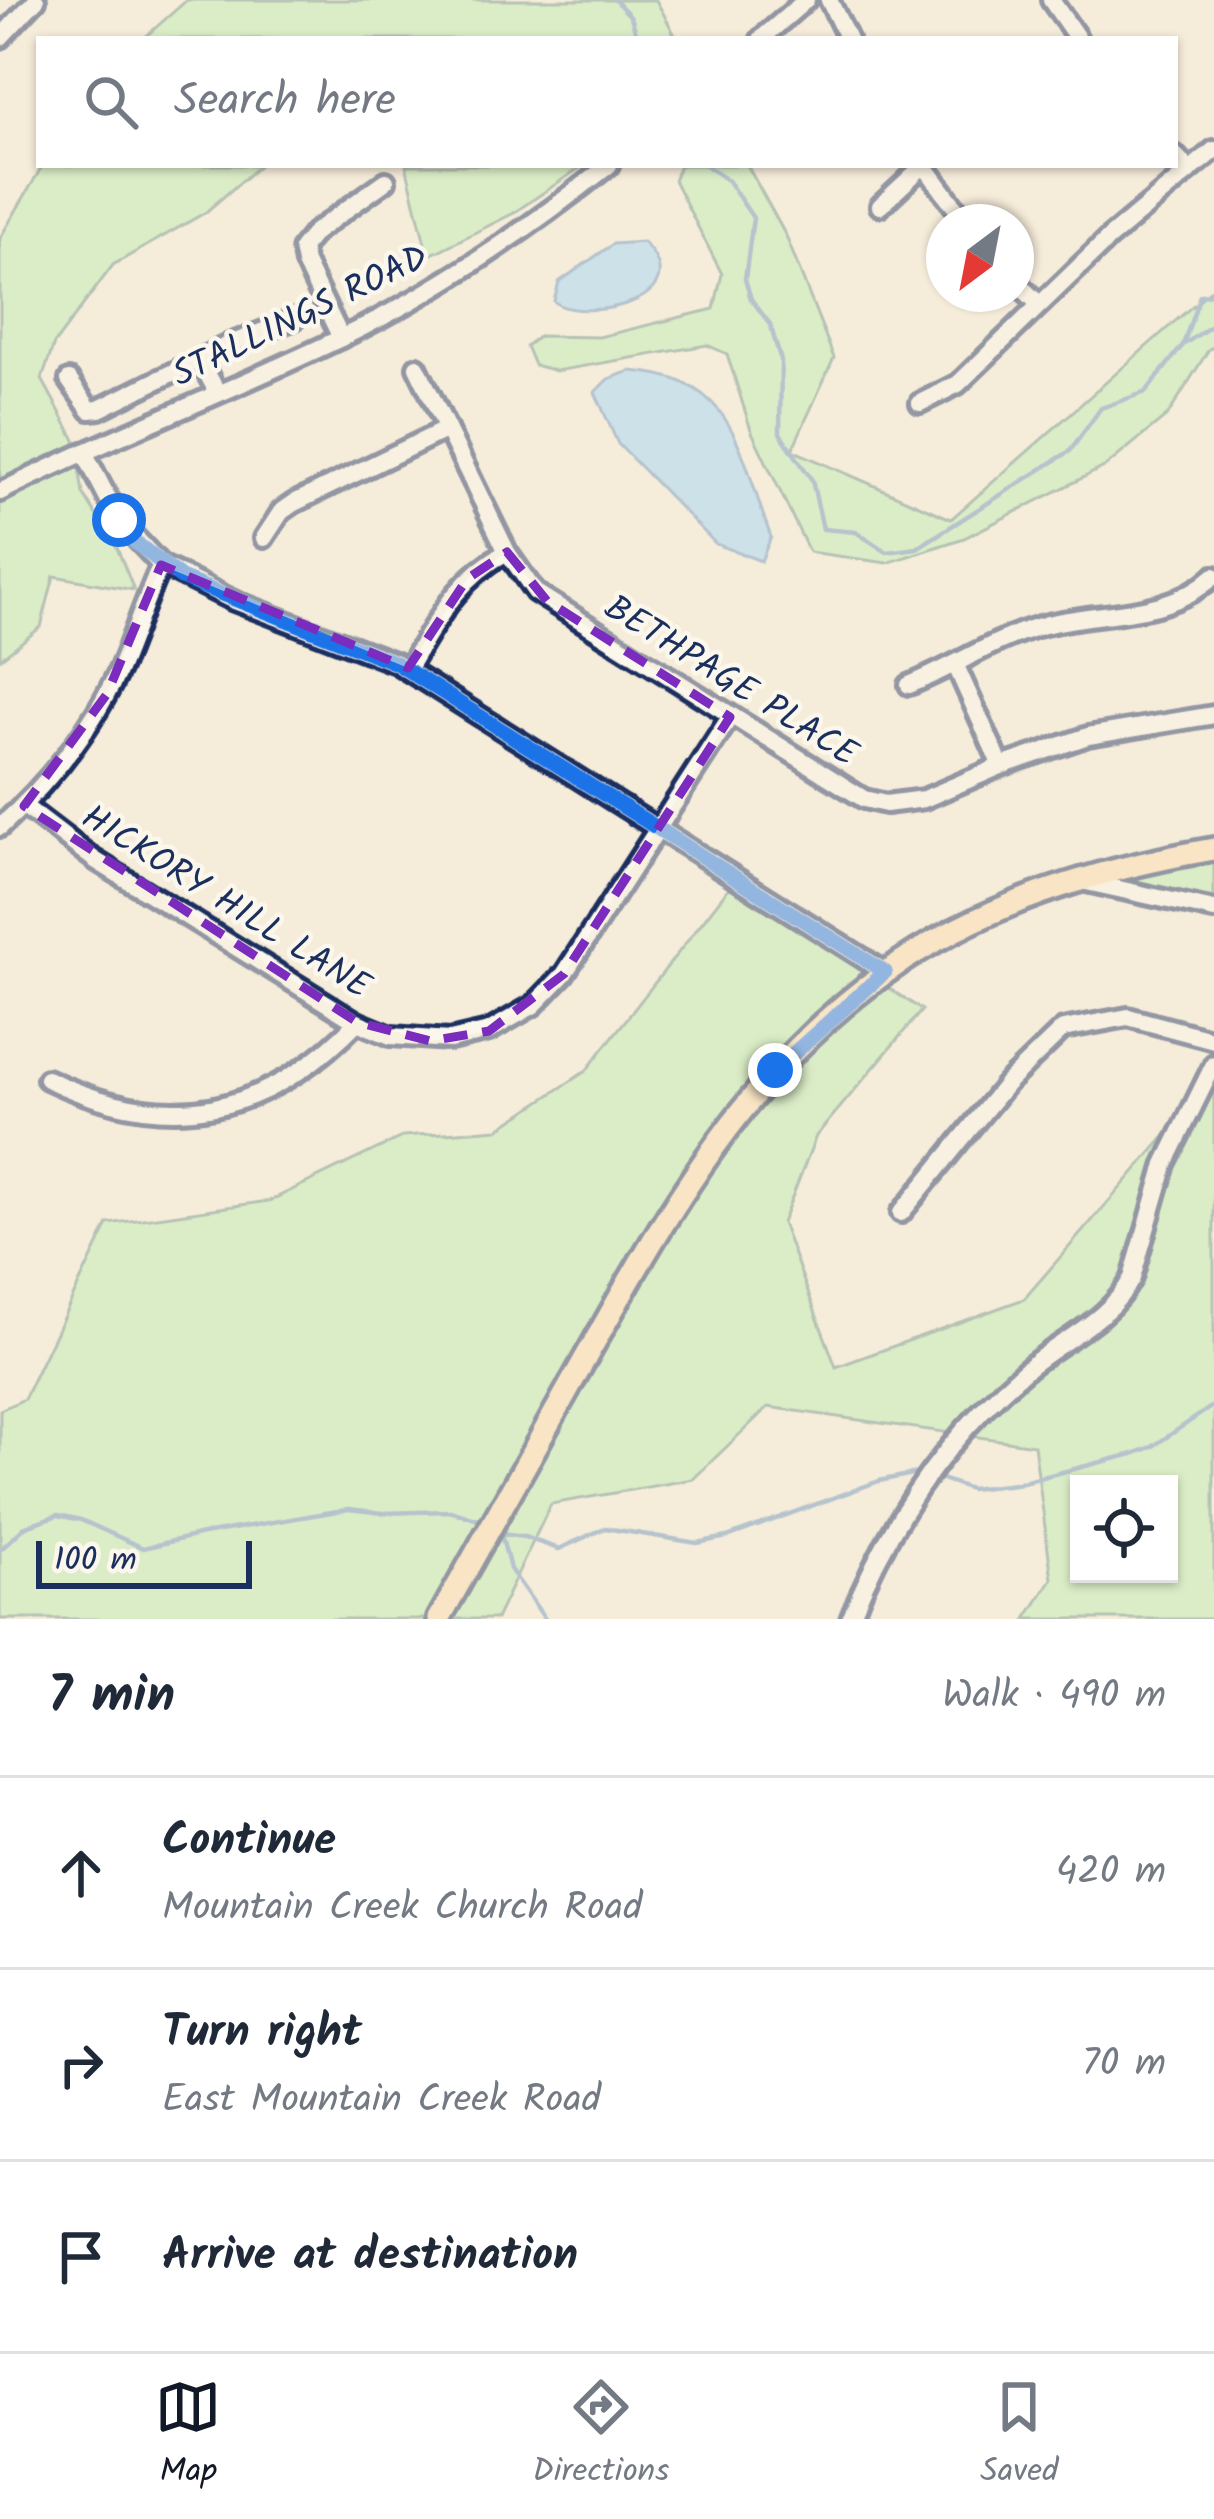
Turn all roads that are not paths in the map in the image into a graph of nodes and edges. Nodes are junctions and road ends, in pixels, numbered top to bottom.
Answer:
1 (36, 0) edge
2 (806, 0) edge
3 (830, 0) edge
4 (1051, 0) edge
5 (764, 36) edge
6 (847, 36) edge
7 (1076, 36) edge
8 (0, 38) edge
9 (1214, 151) edge
10 (1178, 158) edge
11 (605, 168) edge
12 (921, 168) edge
13 (926, 168) edge
14 (1189, 170) junction
15 (386, 181) dead end
16 (953, 204) edge
17 (880, 206) dead end
18 (1034, 299) edge
19 (1039, 304) junction
20 (296, 319) dead end
21 (341, 338) junction
22 (200, 360) junction
23 (417, 367) dead end
24 (69, 380) dead end
25 (217, 392) junction
26 (920, 403) dead end
27 (447, 429) junction
28 (84, 452) junction
29 (0, 492) edge
30 (264, 538) dead end
31 (507, 552) junction
32 (161, 565) junction
33 (1214, 576) edge
34 (956, 666) junction
35 (407, 670) junction
36 (909, 685) dead end
37 (1214, 716) edge
38 (730, 717) junction
39 (1000, 766) junction
40 (24, 806) junction
41 (0, 827) edge
42 (659, 827) junction
43 (1214, 849) edge
44 (1075, 880) junction
45 (1214, 910) edge
46 (885, 972) junction
47 (357, 1022) junction
48 (1214, 1040) edge
49 (1214, 1064) edge
50 (47, 1078) dead end
51 (901, 1213) dead end
52 (439, 1619) edge
53 (850, 1619) edge

1 - 8 street
2 - 5 street
3 - 6 street
4 - 7 street
9 - 14 street
10 - 14 street
11 - 21 street, STALLINGS ROAD
12 - 17 street
13 - 16 street
14 - 19 street
15 - 21 street
18 - 19 street
19 - 26 street
20 - 22 street
21 - 25 street, STALLINGS ROAD
22 - 24 street
22 - 25 street
23 - 27 street, BETHPAGE PLACE
25 - 28 street, STALLINGS ROAD
27 - 30 street
27 - 31 street, BETHPAGE PLACE
28 - 29 street, STALLINGS ROAD
28 - 32 street
31 - 35 street
31 - 38 street, BETHPAGE PLACE
32 - 35 street
32 - 40 street
33 - 34 street
34 - 36 street
34 - 39 street
35 - 42 street
37 - 39 street, BETHPAGE PLACE
38 - 39 street, BETHPAGE PLACE
38 - 42 street, HICKORY HILL LANE
40 - 41 street
40 - 47 street, HICKORY HILL LANE
42 - 46 street
42 - 47 street, HICKORY HILL LANE
43 - 44 main road
44 - 45 street
44 - 46 main road
46 - 52 main road
47 - 50 street
48 - 51 street
49 - 53 street

